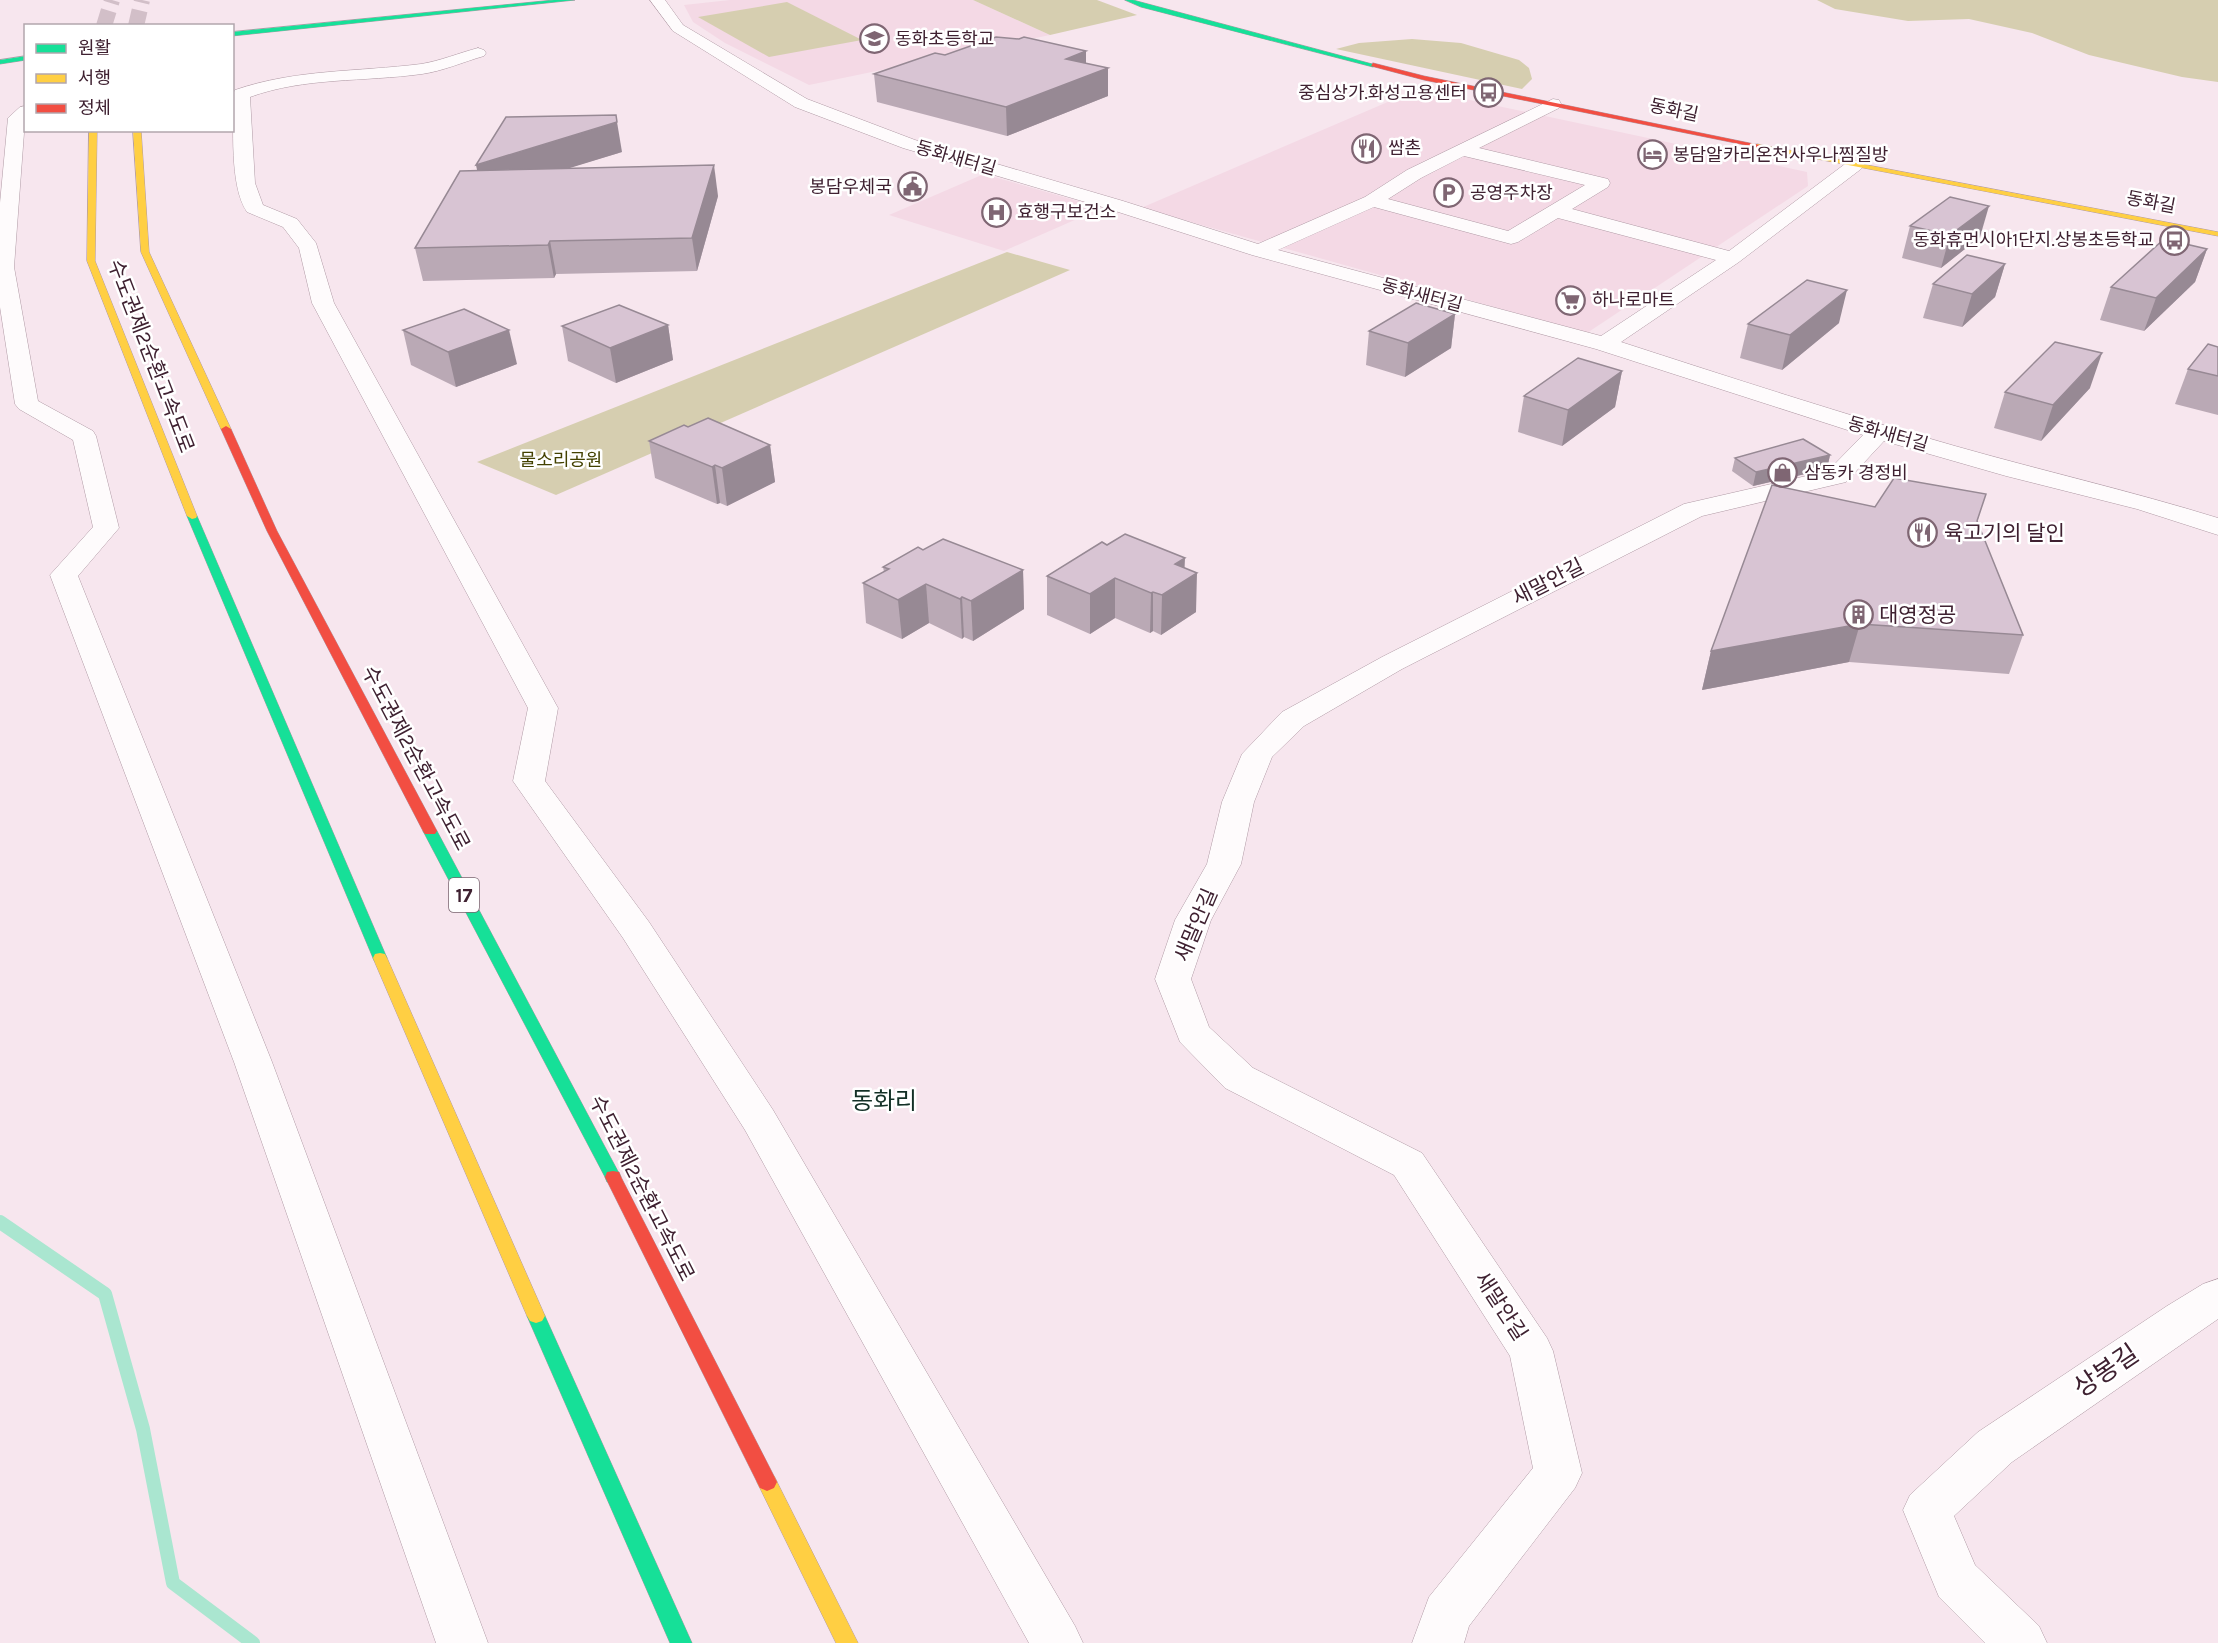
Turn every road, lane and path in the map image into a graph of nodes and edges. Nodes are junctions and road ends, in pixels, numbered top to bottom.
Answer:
1 (572, 0) edge
2 (657, 0) edge
3 (1128, 0) edge
4 (234, 34) edge
5 (478, 53) dead end
6 (24, 58) edge
7 (0, 62) edge
8 (1553, 104) junction
9 (24, 112) edge
10 (93, 132) edge
11 (137, 132) edge
12 (1463, 150) junction
13 (1854, 165) junction
14 (1372, 201) junction
15 (1556, 211) junction
16 (2218, 234) edge
17 (1259, 251) junction
18 (1732, 258) junction
19 (1604, 344) junction
20 (1879, 432) junction
21 (2218, 527) edge
22 (2218, 1297) edge
23 (462, 1643) edge
24 (681, 1643) edge
25 (847, 1643) edge
26 (1057, 1643) edge
27 (1438, 1643) edge
28 (2021, 1643) edge

1 - 4 main road
2 - 17 street, 동화새터길
3 - 8 main road, 동화길
5 - 26 street
6 - 7 main road
8 - 12 street
8 - 13 main road, 동화길
9 - 23 street
10 - 24 main road, 수도권제2순환고속도로
11 - 25 main road, 수도권제2순환고속도로 / 17
12 - 14 street
12 - 15 street
13 - 16 main road, 동화길
13 - 18 street
14 - 15 street
14 - 17 street
15 - 18 street
17 - 19 street, 동화새터길
18 - 19 street
19 - 20 street, 동화새터길
20 - 21 street, 동화새터길
20 - 27 street, 새말안길
22 - 28 street, 상봉길

